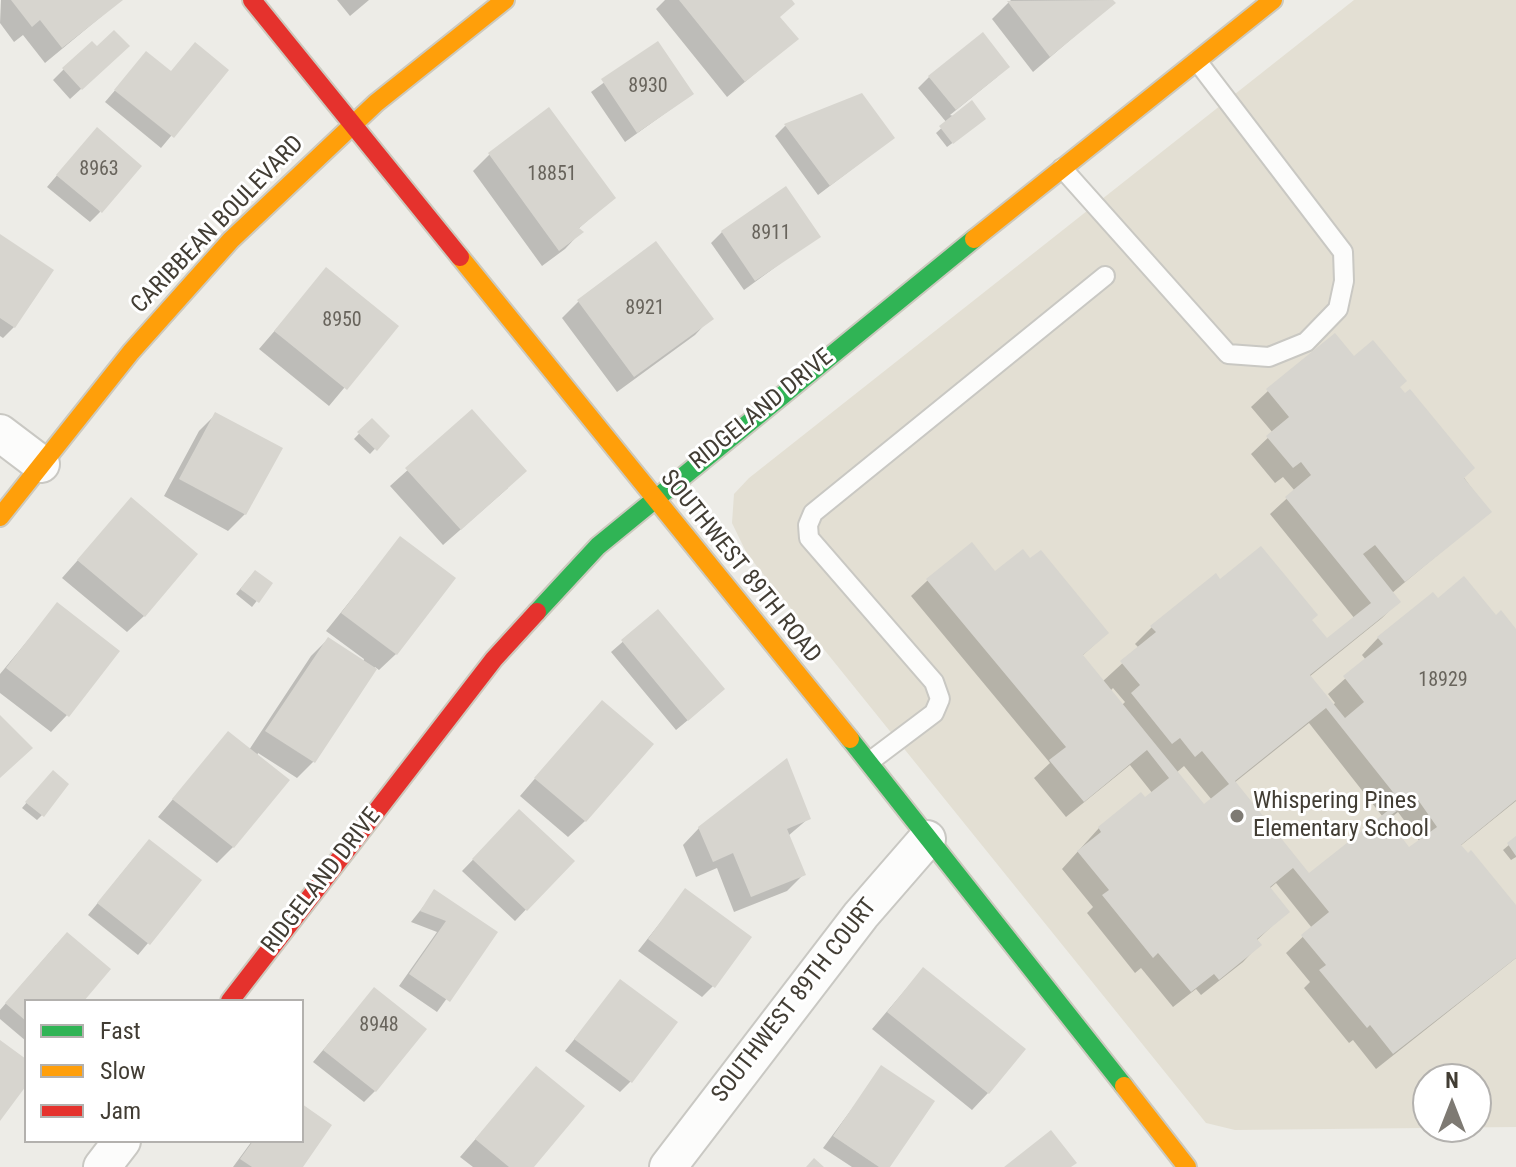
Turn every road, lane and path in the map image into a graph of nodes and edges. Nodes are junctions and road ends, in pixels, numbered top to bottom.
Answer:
1 (252, 0) edge
2 (505, 0) edge
3 (1273, 0) edge
4 (1197, 61) junction
5 (352, 124) junction
6 (1062, 168) junction
7 (1105, 276) dead end
8 (0, 433) edge
9 (41, 464) junction
10 (653, 498) junction
11 (0, 517) edge
12 (869, 762) junction
13 (927, 839) junction
14 (232, 999) edge
15 (120, 1143) edge
16 (102, 1167) edge
17 (668, 1167) edge
18 (1187, 1167) edge

1 - 5 street, SOUTHWEST 89TH ROAD
2 - 5 street, CARIBBEAN BOULEVARD
3 - 4 street, RIDGELAND DRIVE
4 - 6 street, RIDGELAND DRIVE
4 - 6 lane
5 - 9 street, CARIBBEAN BOULEVARD
5 - 10 street, SOUTHWEST 89TH ROAD
6 - 10 street, RIDGELAND DRIVE
7 - 12 lane
8 - 9 street
9 - 11 street, CARIBBEAN BOULEVARD
10 - 12 street, SOUTHWEST 89TH ROAD
10 - 14 street, RIDGELAND DRIVE
12 - 13 street, SOUTHWEST 89TH ROAD
13 - 17 street, SOUTHWEST 89TH COURT
13 - 18 street, SOUTHWEST 89TH ROAD
15 - 16 street

